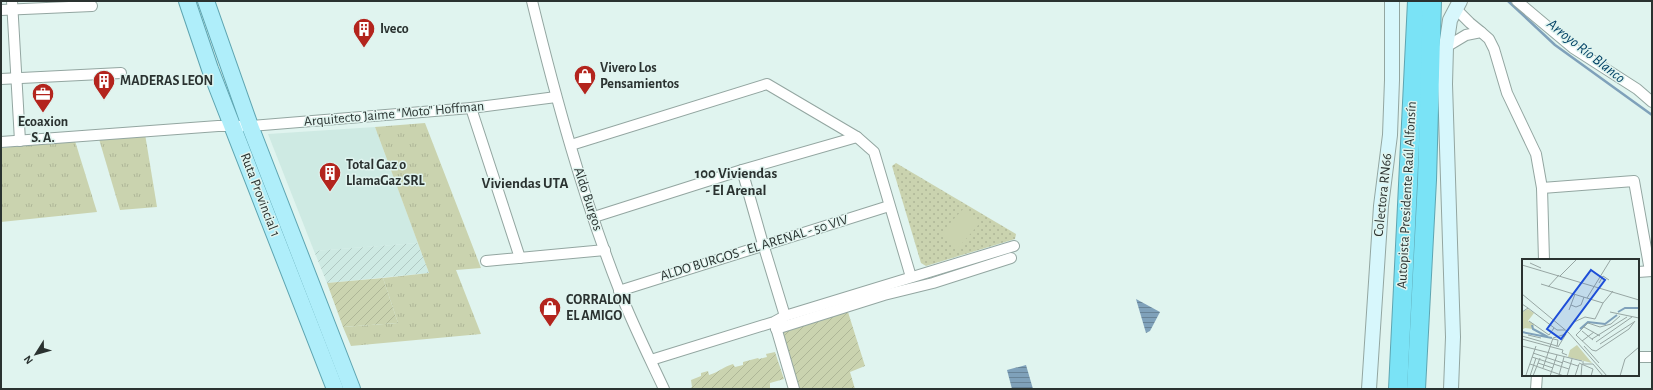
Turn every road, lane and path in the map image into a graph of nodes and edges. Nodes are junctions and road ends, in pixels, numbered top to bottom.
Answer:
1 (187, 1) edge
2 (206, 1) edge
3 (532, 1) edge
4 (1392, 1) edge
5 (1417, 1) edge
6 (1432, 1) edge
7 (1517, 1) edge
8 (13, 5) edge
9 (92, 6) dead end
10 (1, 10) edge
11 (1463, 13) edge
12 (1481, 32) junction
13 (1454, 42) junction
14 (120, 73) dead end
15 (17, 78) junction
16 (1, 79) edge
17 (556, 97) junction
18 (1652, 102) edge
19 (471, 108) junction
20 (233, 126) junction
21 (250, 126) junction
22 (857, 137) junction
23 (20, 141) junction
24 (1, 142) edge
25 (571, 146) junction
26 (742, 170) junction
27 (1542, 188) junction
28 (889, 206) junction
29 (594, 217) junction
30 (763, 244) junction
31 (1014, 246) dead end
32 (605, 250) junction
33 (520, 258) junction
34 (1011, 258) dead end
35 (1544, 259) edge
36 (486, 261) dead end
37 (1651, 271) edge
38 (1639, 272) edge
39 (911, 277) junction
40 (620, 291) junction
41 (786, 316) junction
42 (775, 326) junction
43 (1639, 357) edge
44 (1652, 357) edge
45 (650, 360) junction
46 (1537, 376) edge
47 (335, 389) edge
48 (352, 389) edge
49 (664, 389) edge
50 (794, 389) edge
51 (1369, 389) edge
52 (1398, 389) edge
53 (1416, 389) edge
54 (1451, 389) edge
55 (1536, 389) edge

1 - 20 main road, Ruta Provincial 1
2 - 21 main road, Ruta Provincial 1
3 - 17 street, Aldo Burgos
4 - 51 street, Colectora RN66
5 - 52 highway, Autopista Presidente Raúl Alfonsín
6 - 53 highway, Autopista Presidente Raúl Alfonsín
7 - 18 street
8 - 9 street
8 - 10 street
8 - 15 street
11 - 12 street
11 - 13 street
12 - 13 street
12 - 27 street
13 - 54 street
14 - 15 street
15 - 16 street
15 - 23 street
17 - 19 street, Arquitecto Jaime "Moto" Hoffman
17 - 25 street, Aldo Burgos
19 - 21 street, Arquitecto Jaime "Moto" Hoffman
19 - 33 street
20 - 21 street, Arquitecto Jaime "Moto" Hoffman
20 - 23 street, Arquitecto Jaime "Moto" Hoffman
20 - 47 main road, Ruta Provincial 1
21 - 48 main road, Ruta Provincial 1
22 - 25 street
22 - 26 street
22 - 28 street
23 - 24 street, Arquitecto Jaime "Moto" Hoffman
25 - 29 street, Aldo Burgos
26 - 29 street
26 - 30 street
27 - 35 street
27 - 37 street
28 - 30 street, ALDO BURGOS - EL ARENAL - 50 VIV
28 - 39 street
29 - 32 street, Aldo Burgos
30 - 40 street, ALDO BURGOS - EL ARENAL - 50 VIV
30 - 41 street
31 - 39 street
32 - 33 street
32 - 40 street, Aldo Burgos
33 - 36 street
34 - 42 street
37 - 38 street
39 - 41 street
40 - 45 street, Aldo Burgos
41 - 42 street
42 - 45 street
42 - 50 street
43 - 44 street
45 - 49 street, Aldo Burgos
46 - 55 street

